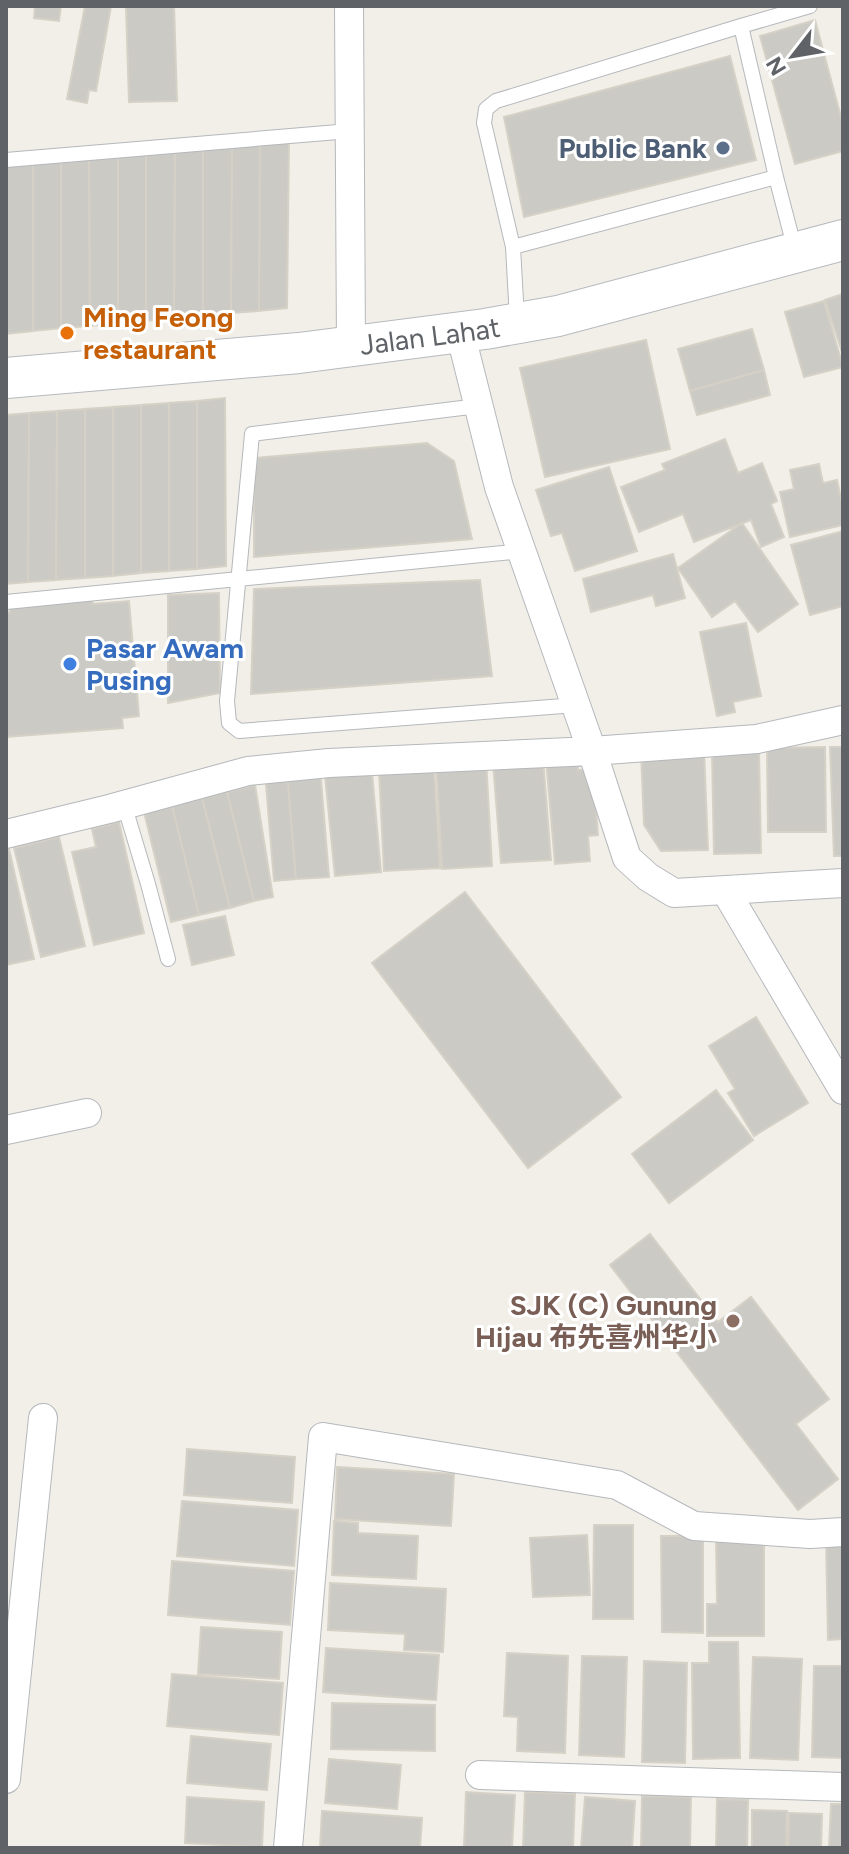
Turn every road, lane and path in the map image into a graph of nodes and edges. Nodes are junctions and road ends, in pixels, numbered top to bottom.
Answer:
1 (349, 6) edge
2 (810, 6) edge
3 (741, 26) junction
4 (350, 131) junction
5 (6, 160) edge
6 (776, 177) junction
7 (843, 240) edge
8 (513, 247) junction
9 (796, 252) junction
10 (517, 323) junction
11 (460, 332) junction
12 (351, 346) junction
13 (6, 378) edge
14 (478, 406) junction
15 (522, 551) junction
16 (238, 579) junction
17 (6, 602) edge
18 (576, 705) junction
19 (843, 720) edge
20 (592, 751) junction
21 (124, 804) junction
22 (6, 834) edge
23 (843, 883) edge
24 (725, 890) junction
25 (168, 959) dead end
26 (843, 1090) edge
27 (87, 1113) dead end
28 (6, 1130) edge
29 (43, 1418) dead end
30 (843, 1532) edge
31 (480, 1775) dead end
32 (6, 1779) edge
33 (843, 1787) edge
34 (288, 1848) edge

1 - 4 street
2 - 3 lane
3 - 6 lane
3 - 8 lane
4 - 5 lane
4 - 12 street
6 - 8 lane
6 - 9 lane
7 - 9 main road, Jalan Lahat
8 - 10 lane
9 - 10 main road, Jalan Lahat
10 - 11 main road, Jalan Lahat
11 - 12 main road, Jalan Lahat
11 - 14 street
12 - 13 main road, Jalan Lahat
14 - 15 street
14 - 16 lane
15 - 16 lane
15 - 18 street
16 - 17 lane
16 - 18 lane
18 - 20 street
19 - 20 street
20 - 21 street
20 - 24 street
21 - 22 street
21 - 25 lane
23 - 24 street
24 - 26 street
27 - 28 street
29 - 32 street
30 - 34 street
31 - 33 street

